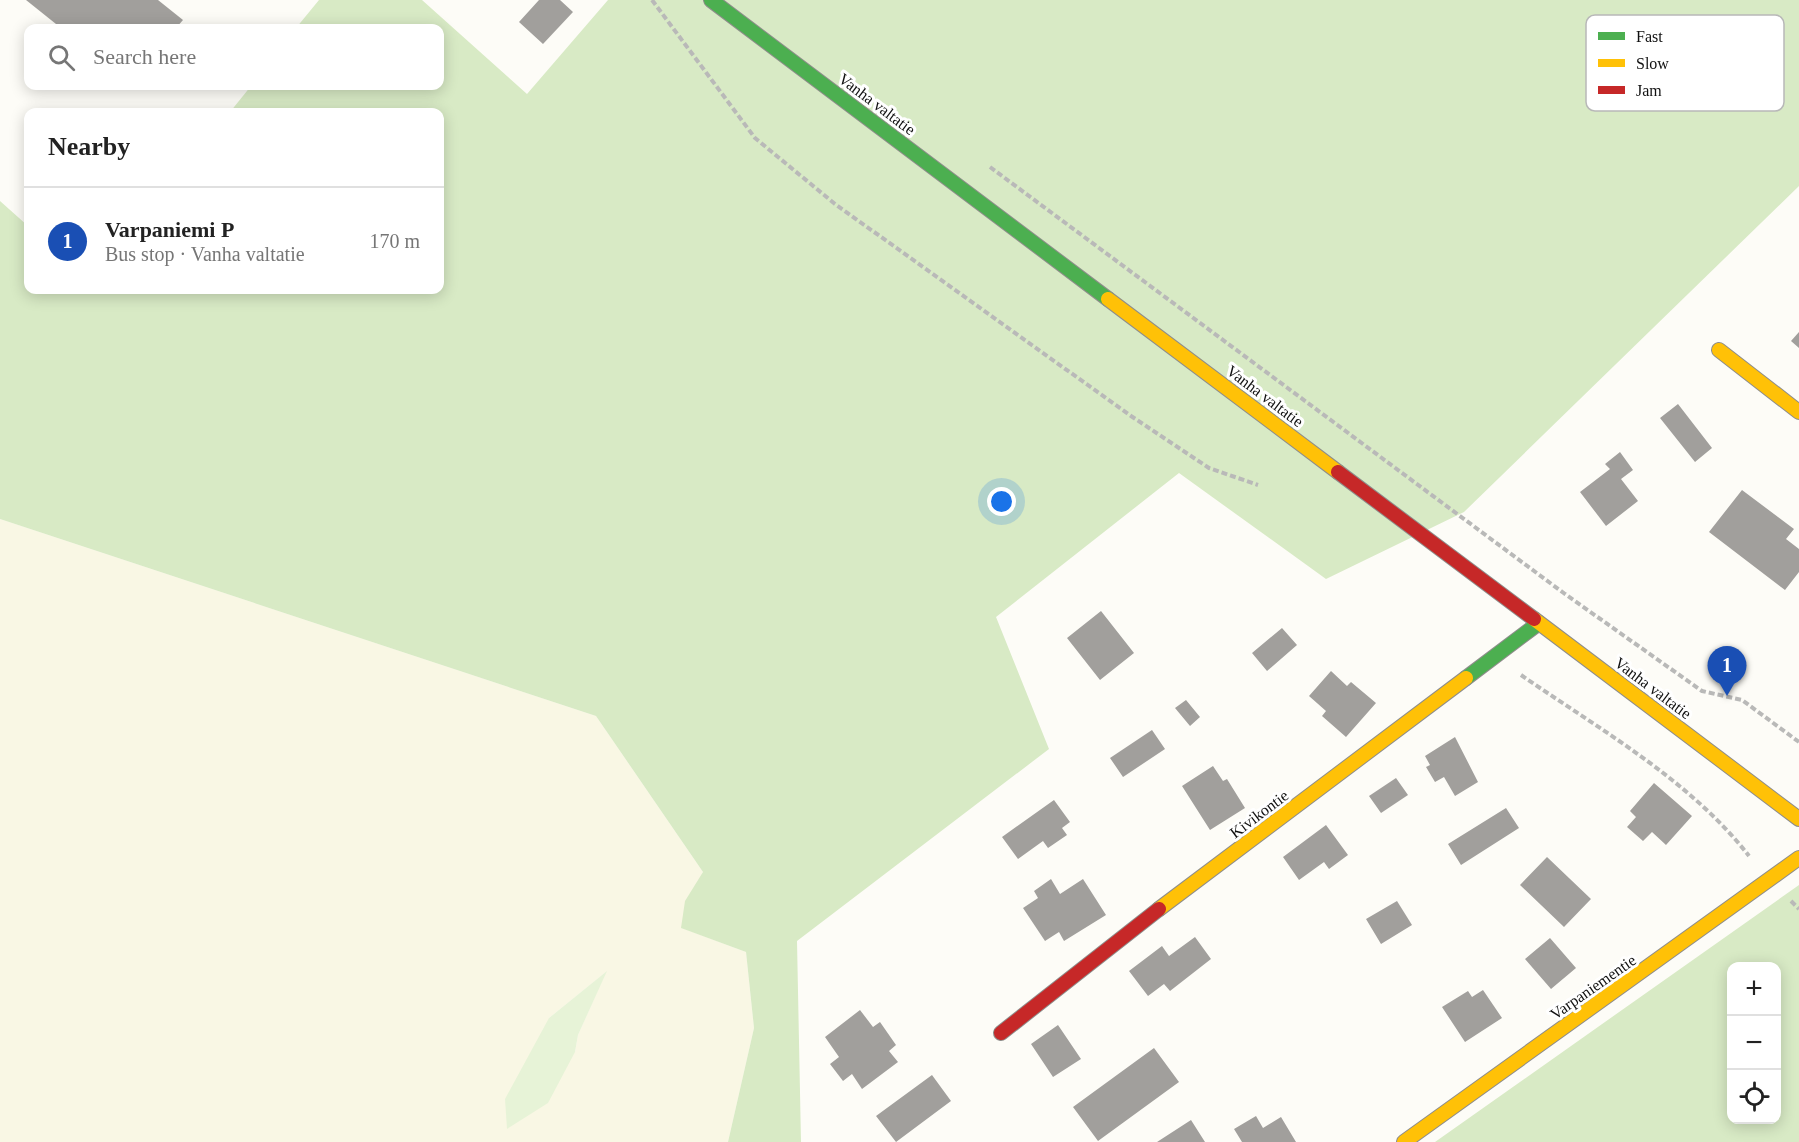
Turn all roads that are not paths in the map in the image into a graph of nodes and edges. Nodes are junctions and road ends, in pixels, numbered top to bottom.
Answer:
1 (711, 0) edge
2 (1719, 350) dead end
3 (1799, 412) edge
4 (1539, 623) junction
5 (1799, 819) edge
6 (1799, 858) edge
7 (1001, 1033) dead end
8 (1404, 1142) edge

1 - 4 main road, Vanha valtatie
2 - 3 main road
4 - 5 main road, Vanha valtatie
4 - 7 main road, Kivikontie
6 - 8 main road, Varpaniementie

